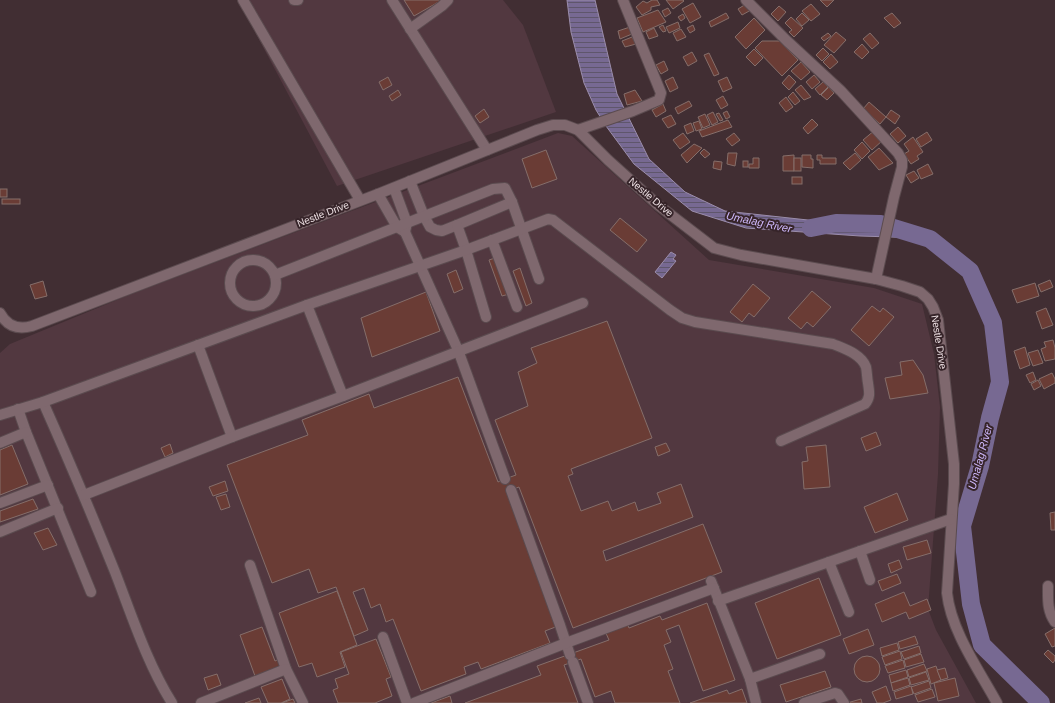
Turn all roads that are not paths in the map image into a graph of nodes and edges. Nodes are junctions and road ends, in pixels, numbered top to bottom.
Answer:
1 (243, 0) edge
2 (294, 0) edge
3 (298, 0) edge
4 (392, 0) edge
5 (448, 0) edge
6 (623, 0) edge
7 (746, 0) edge
8 (410, 29) junction
9 (578, 130) junction
10 (487, 150) junction
11 (410, 181) junction
12 (394, 188) junction
13 (378, 194) junction
14 (360, 200) junction
15 (512, 202) junction
16 (424, 216) junction
17 (457, 225) junction
18 (403, 227) junction
19 (521, 229) junction
20 (492, 240) junction
21 (466, 250) junction
22 (420, 266) junction
23 (275, 275) junction
24 (539, 279) dead end
25 (876, 279) junction
26 (583, 303) dead end
27 (307, 305) junction
28 (517, 307) dead end
29 (0, 313) edge
30 (486, 317) dead end
31 (198, 345) junction
32 (458, 350) junction
33 (343, 396) junction
34 (43, 402) junction
35 (18, 409) junction
36 (0, 415) edge
37 (26, 432) junction
38 (232, 437) junction
39 (781, 441) dead end
40 (0, 442) edge
41 (505, 479) dead end
42 (48, 485) junction
43 (511, 490) dead end
44 (84, 495) junction
45 (0, 503) edge
46 (58, 508) junction
47 (951, 519) junction
48 (0, 532) edge
49 (860, 551) junction
50 (829, 562) junction
51 (250, 565) dead end
52 (870, 580) dead end
53 (1048, 586) dead end
54 (91, 592) dead end
55 (718, 601) junction
56 (849, 612) dead end
57 (1055, 622) edge
58 (383, 637) dead end
59 (566, 643) junction
60 (820, 654) dead end
61 (286, 669) junction
62 (750, 679) junction
63 (172, 703) edge
64 (201, 703) edge
65 (303, 703) edge
66 (407, 703) edge
67 (414, 703) edge
68 (588, 703) edge
69 (756, 703) edge
70 (804, 703) edge
71 (844, 703) edge
72 (997, 703) edge

1 - 14 street
2 - 3 street
4 - 8 street
5 - 8 street
6 - 9 street
7 - 25 street
8 - 10 street
9 - 10 street, Nestle Drive
9 - 25 street, Nestle Drive
10 - 11 street, Nestle Drive
11 - 12 street, Nestle Drive
11 - 16 street
12 - 13 street, Nestle Drive
12 - 18 street
13 - 14 street, Nestle Drive
13 - 18 street
14 - 29 street, Nestle Drive
15 - 16 street
15 - 17 street
15 - 19 street
16 - 17 street
16 - 18 street
17 - 21 street
18 - 22 street
18 - 23 street
19 - 20 street
19 - 24 street
19 - 39 street
20 - 21 street
20 - 28 street
21 - 22 street
21 - 30 street
22 - 27 street
22 - 32 street
23 - 23 street
25 - 47 street, Nestle Drive
26 - 32 street
27 - 31 street
27 - 33 street
31 - 34 street
31 - 38 street
32 - 33 street
32 - 41 street
33 - 38 street
34 - 35 street
34 - 44 street
35 - 36 street
35 - 37 street
37 - 40 street
37 - 42 street
38 - 44 street
42 - 45 street
42 - 46 street
43 - 59 street
44 - 63 street
46 - 48 street
46 - 54 street
47 - 49 street
47 - 72 street, Nestle Drive
49 - 50 street
49 - 52 street
50 - 55 street
50 - 56 street
51 - 61 street
53 - 57 street
55 - 59 street
55 - 62 street
58 - 66 street
59 - 67 street
59 - 68 street
60 - 62 street
61 - 64 street
61 - 65 street
62 - 69 street
70 - 71 street

